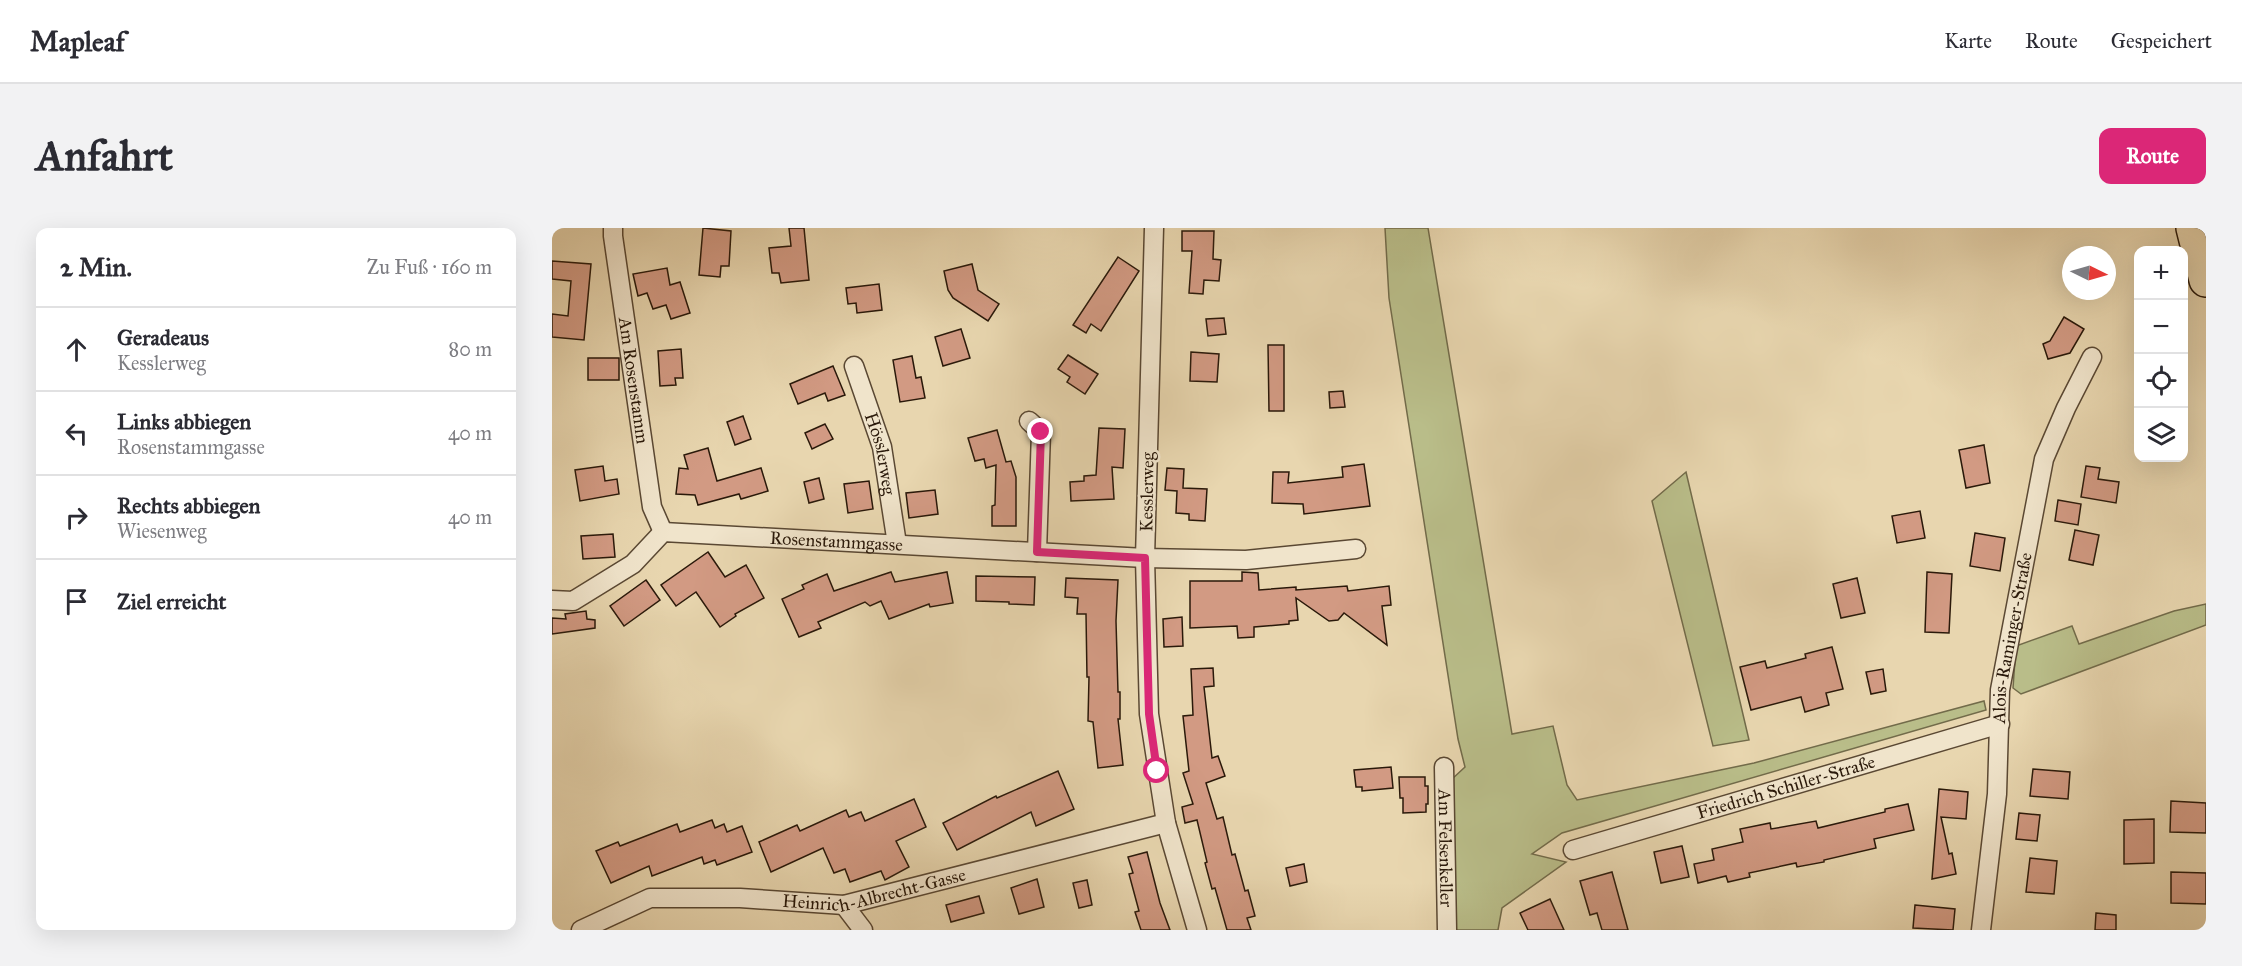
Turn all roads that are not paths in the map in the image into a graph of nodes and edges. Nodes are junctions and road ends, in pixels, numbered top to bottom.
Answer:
1 (613, 228) edge
2 (1154, 228) edge
3 (2193, 228) edge
4 (2206, 280) edge
5 (2092, 357) dead end
6 (854, 366) dead end
7 (1029, 421) dead end
8 (663, 532) junction
9 (897, 544) junction
10 (1356, 549) dead end
11 (1037, 552) junction
12 (1145, 558) junction
13 (552, 600) edge
14 (2000, 724) junction
15 (1444, 767) dead end
16 (1166, 823) junction
17 (1573, 850) dead end
18 (844, 905) junction
19 (581, 930) edge
20 (863, 930) edge
21 (1197, 930) edge
22 (1447, 930) edge
23 (1981, 930) edge

1 - 8 street, Am Rosenstamm
2 - 12 street, Kesslerweg
3 - 4 highway
5 - 14 street, Alois-Raminger-Straße
6 - 9 street, Hösslerweg
7 - 11 street
8 - 9 street, Rosenstammgasse
8 - 13 street
9 - 11 street, Rosenstammgasse
10 - 12 street, Rosenstammgasse
11 - 12 street, Rosenstammgasse
12 - 16 street, Kesslerweg
14 - 17 street, Friedrich Schiller-Straße
14 - 23 street, Alois-Raminger-Straße
15 - 22 street, Am Felsenkeller
16 - 18 street, Heinrich-Albrecht-Gasse
16 - 21 street, Kesslerweg
18 - 19 street, Heinrich-Albrecht-Gasse
18 - 20 street

